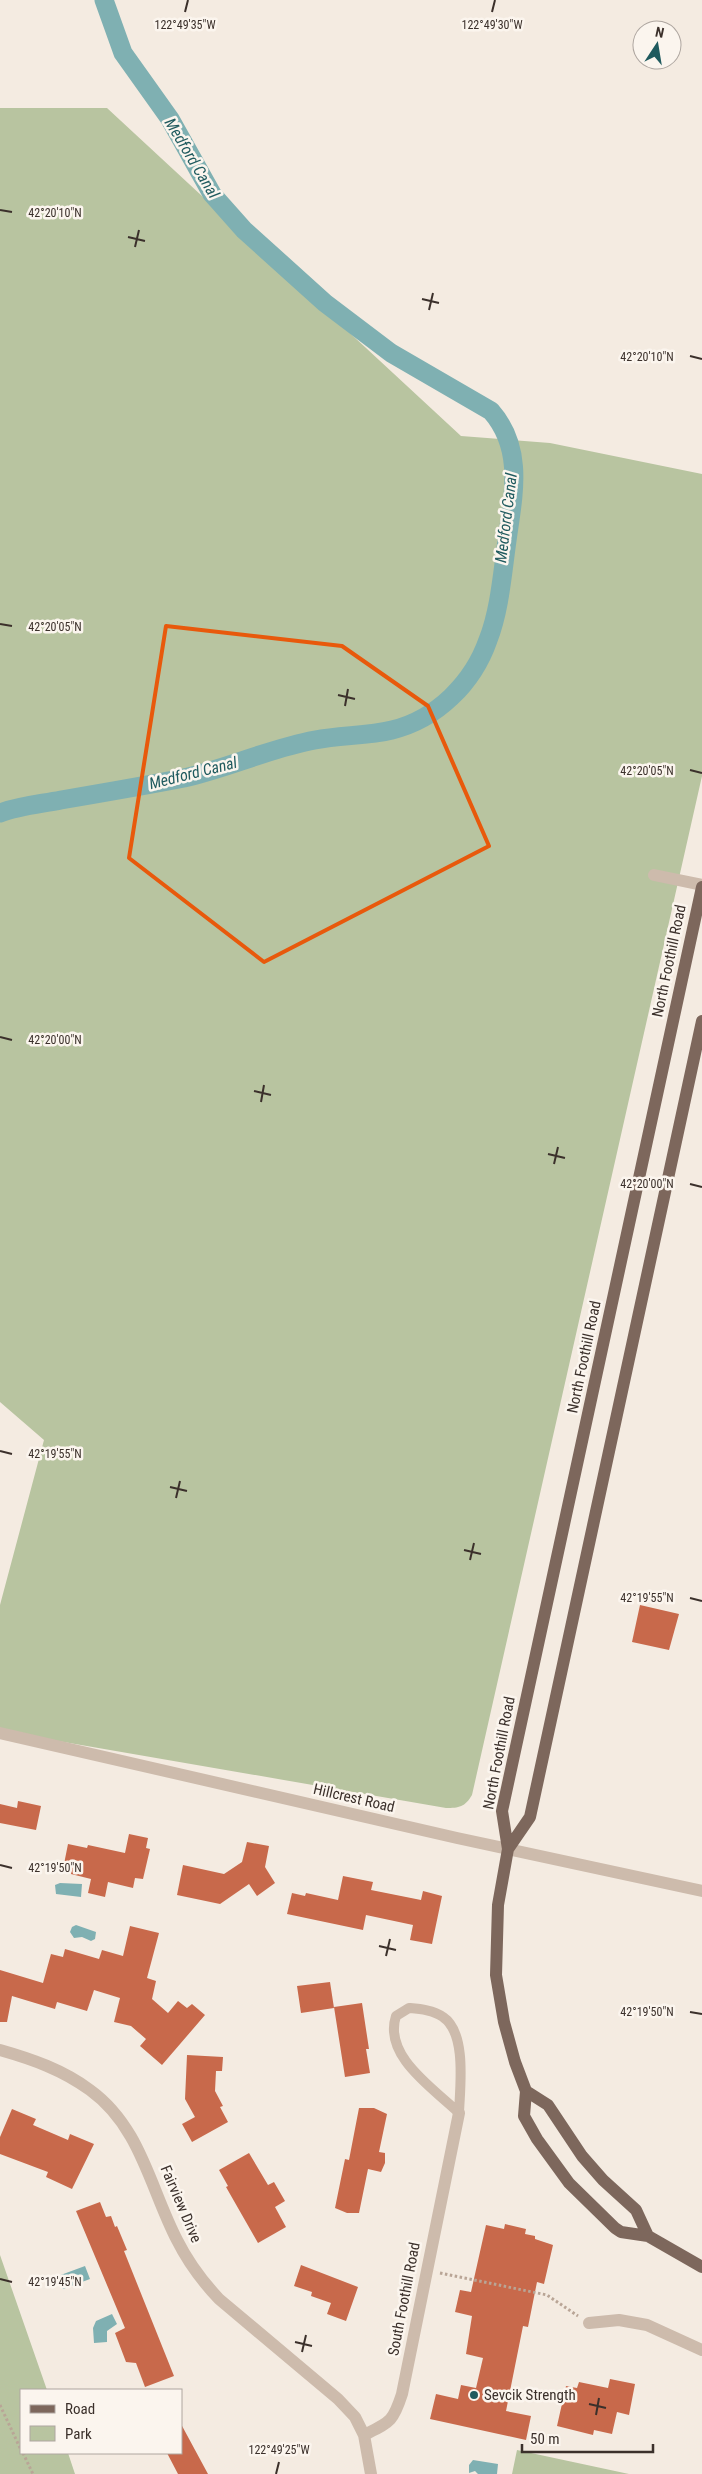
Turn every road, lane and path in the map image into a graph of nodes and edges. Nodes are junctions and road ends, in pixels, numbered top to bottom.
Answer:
1 (654, 875) dead end
2 (702, 886) edge
3 (702, 1021) edge
4 (0, 1733) edge
5 (508, 1849) junction
6 (702, 1891) edge
7 (0, 2050) edge
8 (526, 2091) junction
9 (458, 2113) junction
10 (648, 2236) junction
11 (702, 2267) edge
12 (427, 2271) junction
13 (589, 2323) joint
14 (702, 2350) edge
15 (0, 2405) edge
16 (364, 2435) junction
17 (20, 2447) edge
18 (23, 2454) edge
19 (33, 2474) edge
20 (371, 2474) edge

1 - 2 street
2 - 5 main road, North Foothill Road
3 - 5 main road
4 - 5 street, Hillcrest Road
5 - 6 street, Hillcrest Road
5 - 8 main road
7 - 16 street, Fairview Drive
8 - 10 main road
8 - 10 main road
9 - 9 lane
9 - 12 street, South Foothill Road
10 - 11 main road
12 - 13 path
12 - 16 street, South Foothill Road
13 - 14 street
15 - 17 path
16 - 20 street
18 - 19 path

